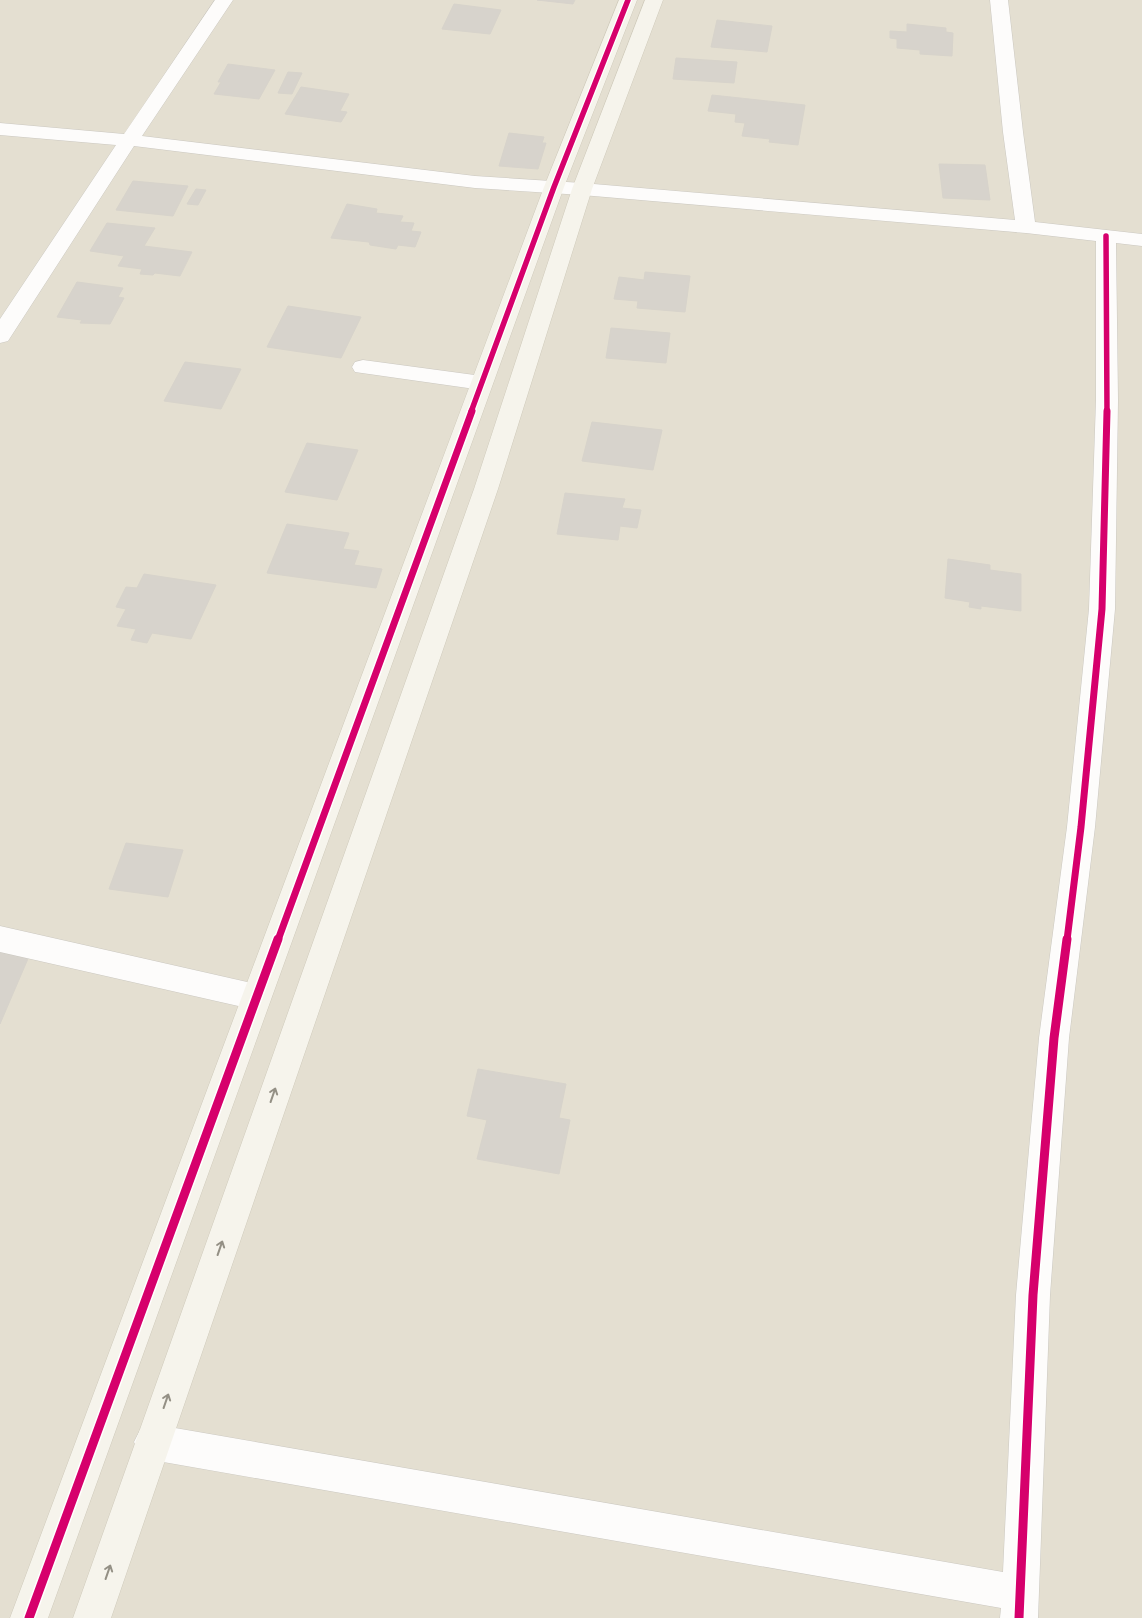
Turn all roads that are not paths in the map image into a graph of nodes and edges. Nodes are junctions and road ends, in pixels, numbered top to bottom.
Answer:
1 (224, 0) edge
2 (628, 0) edge
3 (654, 0) edge
4 (999, 0) edge
5 (0, 129) edge
6 (129, 140) junction
7 (554, 187) junction
8 (582, 189) junction
9 (1026, 227) junction
10 (1106, 236) junction
11 (1142, 240) edge
12 (0, 336) edge
13 (362, 367) dead end
14 (482, 383) junction
15 (0, 939) edge
16 (256, 997) junction
17 (152, 1442) junction
18 (1019, 1606) edge
19 (29, 1618) edge
20 (92, 1618) edge

1 - 6 street
2 - 7 street
3 - 8 street
4 - 9 street
5 - 6 street
6 - 7 street
6 - 12 street
7 - 8 street
7 - 14 street
8 - 9 street
17 -> 8 street
9 - 10 street
10 - 11 street
10 - 18 street
13 - 14 street
14 - 16 street
15 - 16 street
16 - 19 street
17 - 18 street
20 -> 17 street

